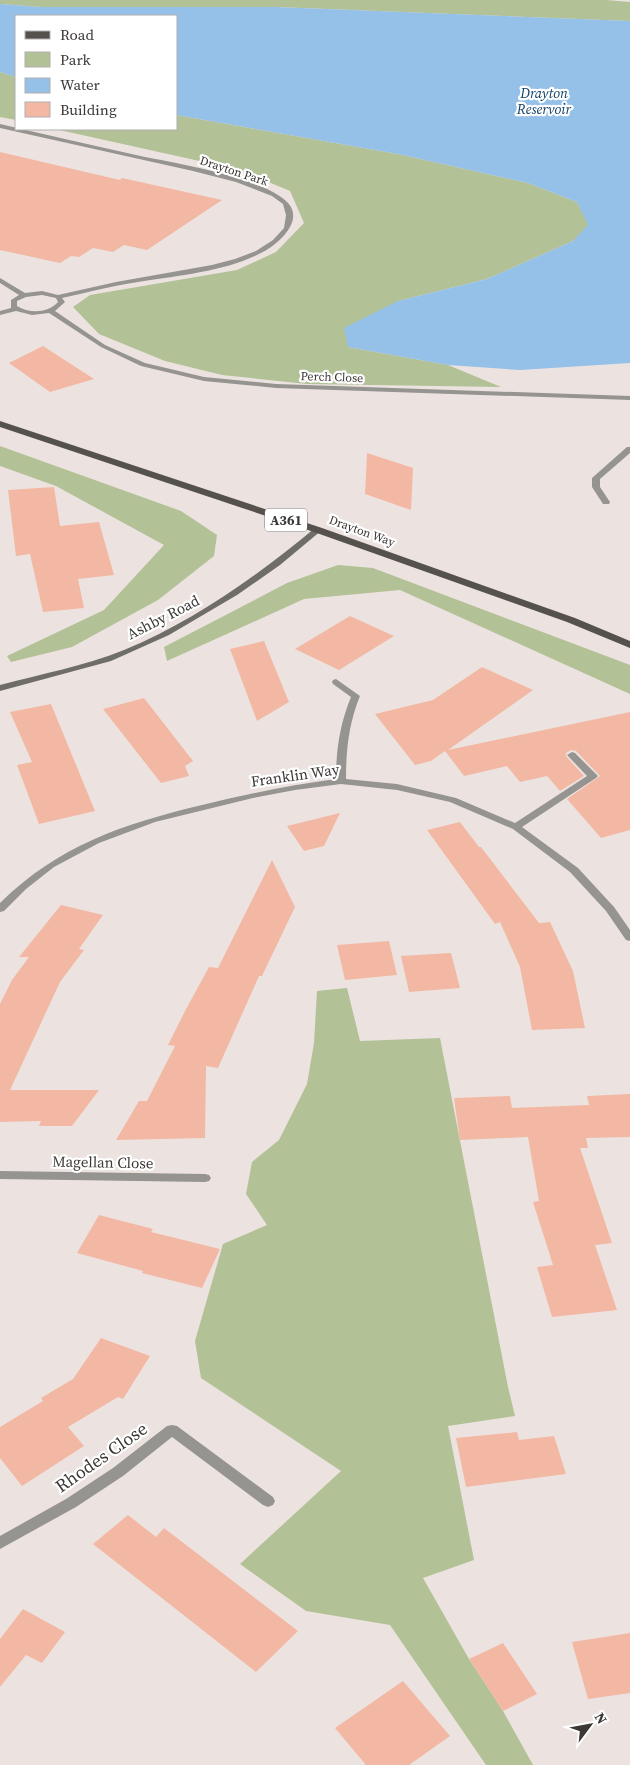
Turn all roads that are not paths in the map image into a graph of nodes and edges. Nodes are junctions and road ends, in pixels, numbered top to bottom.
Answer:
1 (0, 126) edge
2 (15, 129) edge
3 (17, 130) edge
4 (0, 280) edge
5 (24, 295) junction
6 (58, 297) junction
7 (15, 309) junction
8 (50, 311) junction
9 (0, 314) edge
10 (630, 398) edge
11 (0, 424) edge
12 (630, 448) edge
13 (606, 502) dead end
14 (318, 530) junction
15 (571, 620) junction
16 (630, 636) edge
17 (630, 644) edge
18 (336, 682) dead end
19 (0, 688) edge
20 (572, 755) dead end
21 (341, 781) junction
22 (516, 827) junction
23 (0, 909) edge
24 (630, 938) edge
25 (0, 1175) edge
26 (205, 1178) dead end
27 (268, 1501) dead end
28 (0, 1543) edge

1 - 2 street, Drayton Park
3 - 6 street, Drayton Park
4 - 5 street
5 - 6 street
5 - 7 street
6 - 8 street
7 - 8 street
7 - 9 street
8 - 10 street, Perch Close
11 - 14 main road, Drayton Way / A361
12 - 13 street
14 - 15 main road, Drayton Way / A361
14 - 19 street, Ashby Road
15 - 16 main road, Drayton Way / A361
15 - 17 main road, Drayton Way / A361
18 - 21 street
20 - 22 street
21 - 22 street, Franklin Way
21 - 23 street, Franklin Way
22 - 24 street, Franklin Way
25 - 26 street, Magellan Close
27 - 28 street, Rhodes Close

